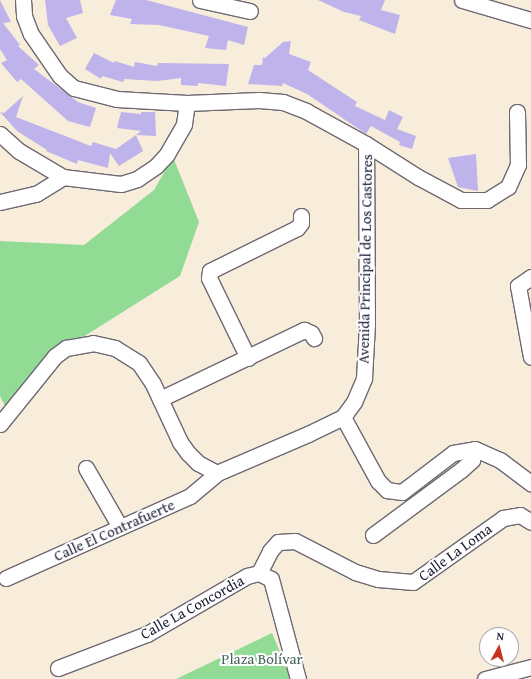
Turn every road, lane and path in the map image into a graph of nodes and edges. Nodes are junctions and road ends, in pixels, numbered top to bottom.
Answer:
1 (23, 0) edge
2 (200, 0) edge
3 (462, 0) edge
4 (250, 11) dead end
5 (531, 20) edge
6 (187, 103) junction
7 (517, 112) dead end
8 (0, 134) edge
9 (366, 144) junction
10 (63, 177) junction
11 (0, 202) edge
12 (301, 216) dead end
13 (531, 277) edge
14 (314, 338) dead end
15 (531, 357) edge
16 (248, 358) junction
17 (160, 399) junction
18 (343, 417) junction
19 (0, 424) edge
20 (475, 449) junction
21 (86, 468) dead end
22 (217, 473) junction
23 (531, 483) edge
24 (531, 522) edge
25 (120, 527) junction
26 (373, 535) dead end
27 (258, 573) junction
28 (6, 578) dead end
29 (531, 667) edge
30 (58, 668) dead end
31 (298, 679) edge
32 (485, 679) edge

1 - 6 street, Avenida Principal de Los Castores
2 - 4 street
3 - 5 street
6 - 9 street, Avenida Principal de Los Castores
6 - 10 street
7 - 9 street
8 - 10 street
9 - 18 street, Avenida Principal de Los Castores
10 - 11 street
12 - 16 street
13 - 15 street
14 - 16 street
16 - 17 street
17 - 19 street
17 - 22 street
18 - 20 street
18 - 22 street, Avenida Principal de Los Castores
20 - 23 street
20 - 26 street
21 - 25 street
22 - 25 street, Calle El Contrafuerte
24 - 27 street, Calle La Loma
25 - 28 street, Calle El Contrafuerte
27 - 30 street, Calle La Concordia
27 - 31 street
29 - 32 street

